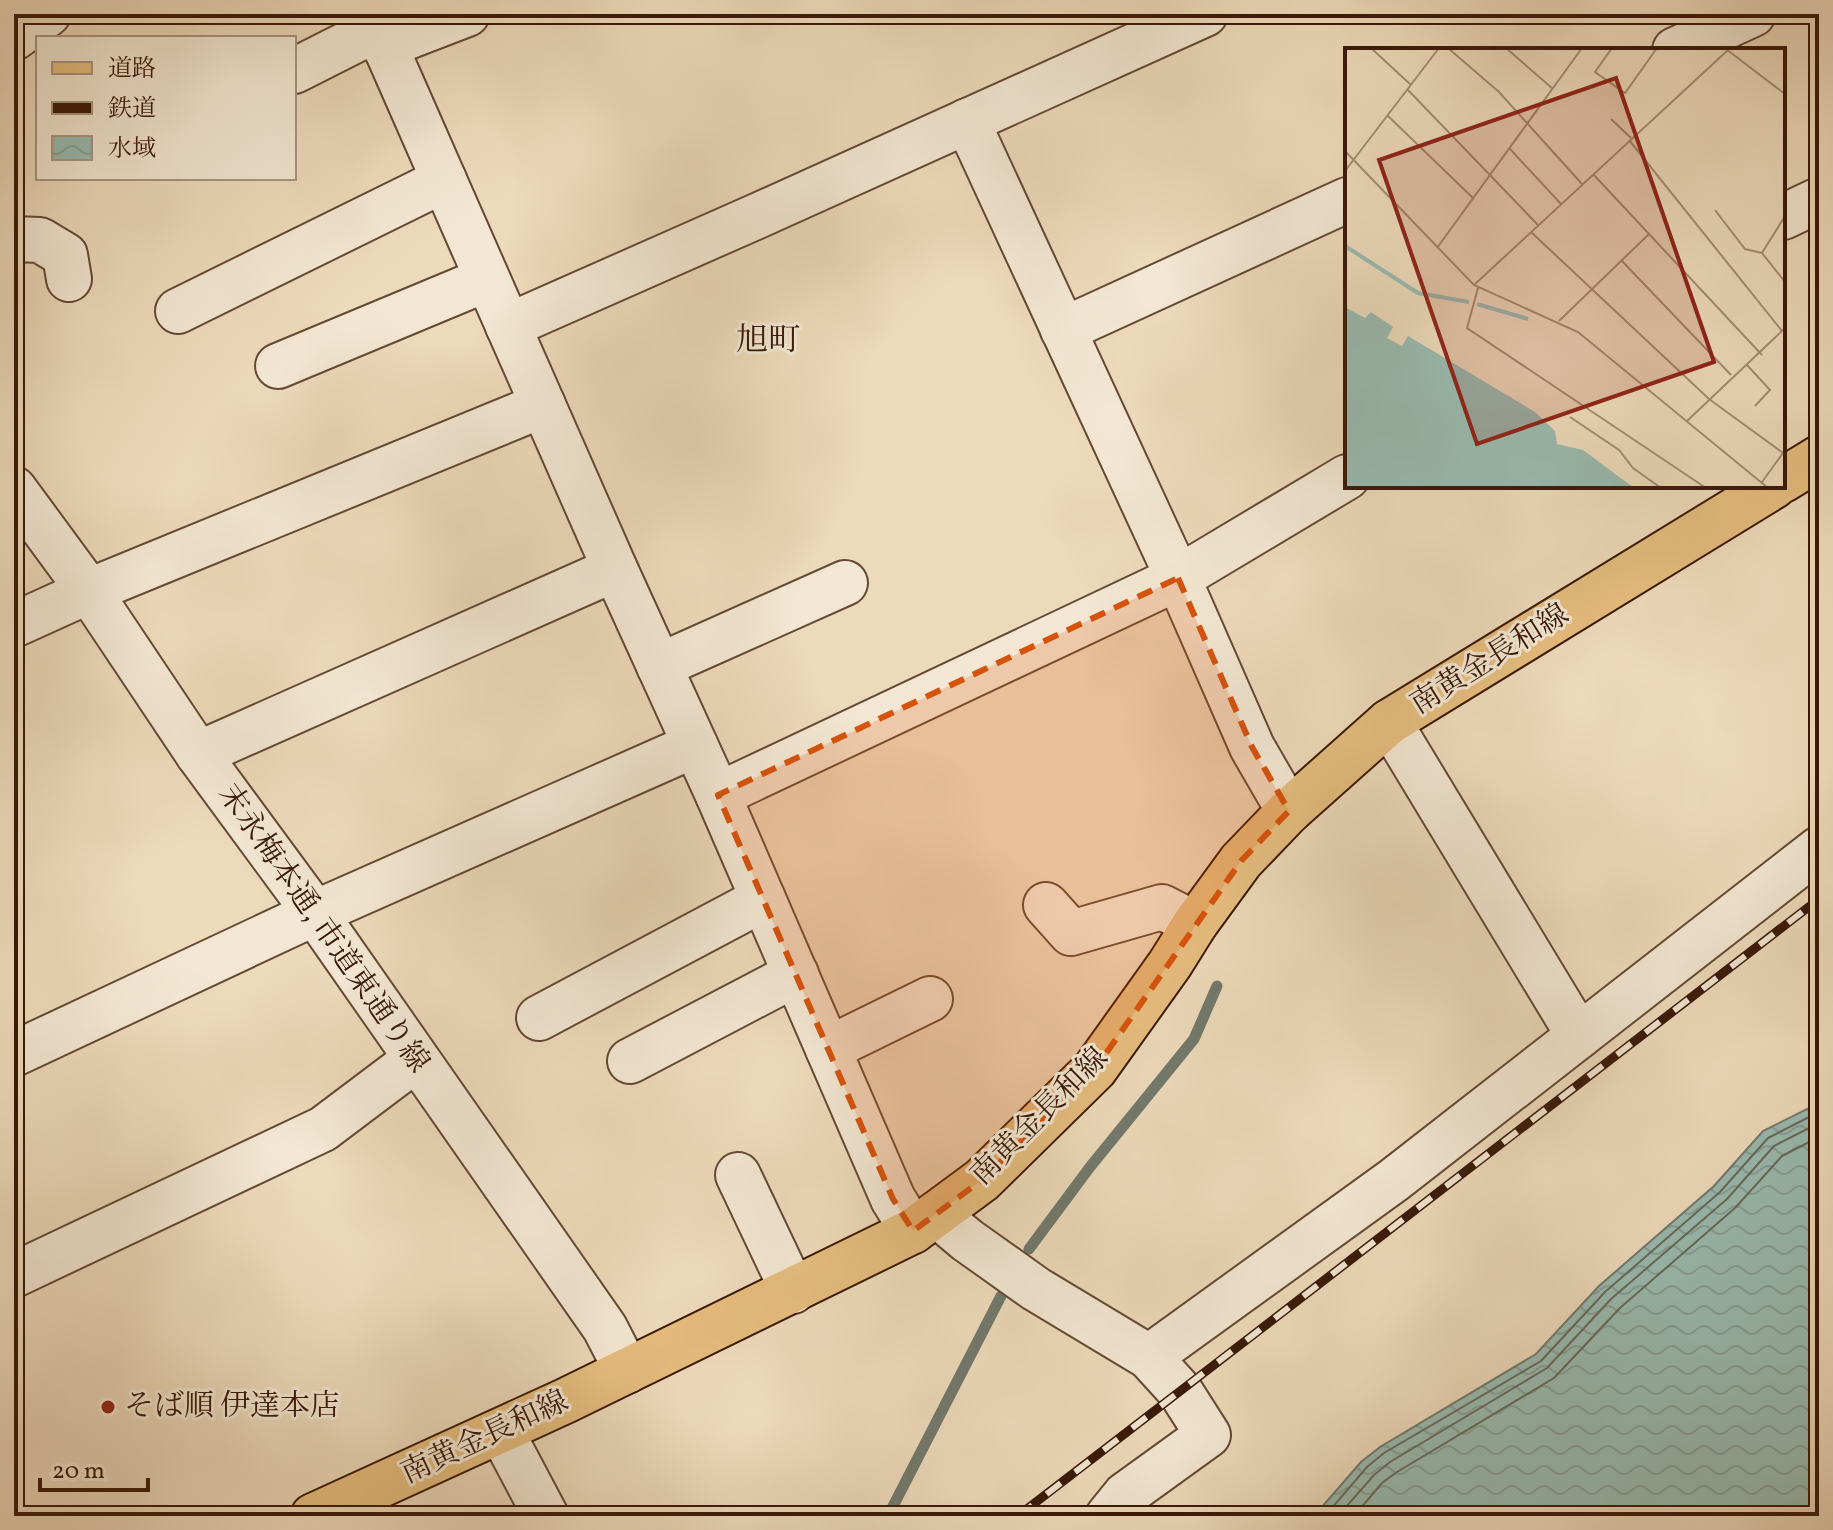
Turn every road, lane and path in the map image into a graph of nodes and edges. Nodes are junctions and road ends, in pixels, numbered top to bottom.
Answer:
1 (48, 14) edge
2 (467, 14) edge
3 (1205, 14) edge
4 (1753, 14) edge
5 (377, 30) edge
6 (14, 38) edge
7 (1679, 48) edge
8 (296, 70) edge
9 (967, 121) junction
10 (444, 180) junction
11 (1819, 200) edge
12 (1345, 201) edge
13 (1785, 216) edge
14 (14, 239) edge
15 (69, 279) dead end
16 (487, 279) junction
17 (178, 311) dead end
18 (508, 326) junction
19 (1063, 330) junction
20 (278, 366) dead end
21 (543, 405) junction
22 (1819, 458) edge
23 (1345, 478) edge
24 (1785, 479) edge
25 (1771, 488) edge
26 (14, 489) edge
27 (615, 569) junction
28 (1178, 578) junction
29 (845, 583) dead end
30 (89, 591) junction
31 (14, 625) edge
32 (659, 666) junction
33 (1389, 722) junction
34 (695, 745) junction
35 (198, 754) junction
36 (718, 795) junction
37 (1289, 811) junction
38 (1819, 849) edge
39 (763, 899) junction
40 (1046, 905) dead end
41 (315, 913) junction
42 (1195, 924) junction
43 (796, 974) junction
44 (930, 999) dead end
45 (539, 1018) dead end
46 (1579, 1036) junction
47 (828, 1049) junction
48 (14, 1054) edge
49 (416, 1059) junction
50 (630, 1061) dead end
51 (738, 1175) dead end
52 (924, 1223) junction
53 (14, 1275) edge
54 (793, 1291) junction
55 (1149, 1357) junction
56 (627, 1371) junction
57 (501, 1431) junction
58 (313, 1516) edge
59 (546, 1516) edge
60 (1108, 1516) edge

1 - 6 street
2 - 5 street
3 - 9 street
4 - 7 street
5 - 8 street
5 - 10 street
9 - 18 street
9 - 19 street
10 - 16 street
10 - 17 street
11 - 13 street
12 - 19 street
14 - 15 street
16 - 18 street
16 - 20 street
18 - 21 street
19 - 28 street
21 - 27 street
21 - 30 street
22 - 24 main road
23 - 28 street
25 - 33 main road, 南黄金長和線
26 - 30 street, 末永梅本通, 市道東通り線
27 - 32 street
27 - 35 street
28 - 36 street
28 - 37 street
29 - 32 street
30 - 31 street
30 - 35 street, 末永梅本通, 市道東通り線
32 - 34 street
33 - 37 main road, 南黄金長和線
33 - 46 street
34 - 36 street
34 - 41 street
35 - 41 street, 末永梅本通, 市道東通り線
36 - 39 street
37 - 42 main road, 南黄金長和線
38 - 46 street
39 - 43 street
39 - 45 street
40 - 42 street
41 - 48 street
41 - 49 street, 末永梅本通, 市道東通り線
42 - 52 main road, 南黄金長和線
43 - 47 street
43 - 50 street
44 - 47 street
46 - 55 street
47 - 52 street
49 - 53 street
49 - 56 street, 末永梅本通, 市道東通り線
51 - 54 street
52 - 54 main road, 南黄金長和線
52 - 55 street
54 - 56 main road, 南黄金長和線
55 - 60 street
56 - 57 main road, 南黄金長和線
57 - 58 main road, 南黄金長和線
57 - 59 street

